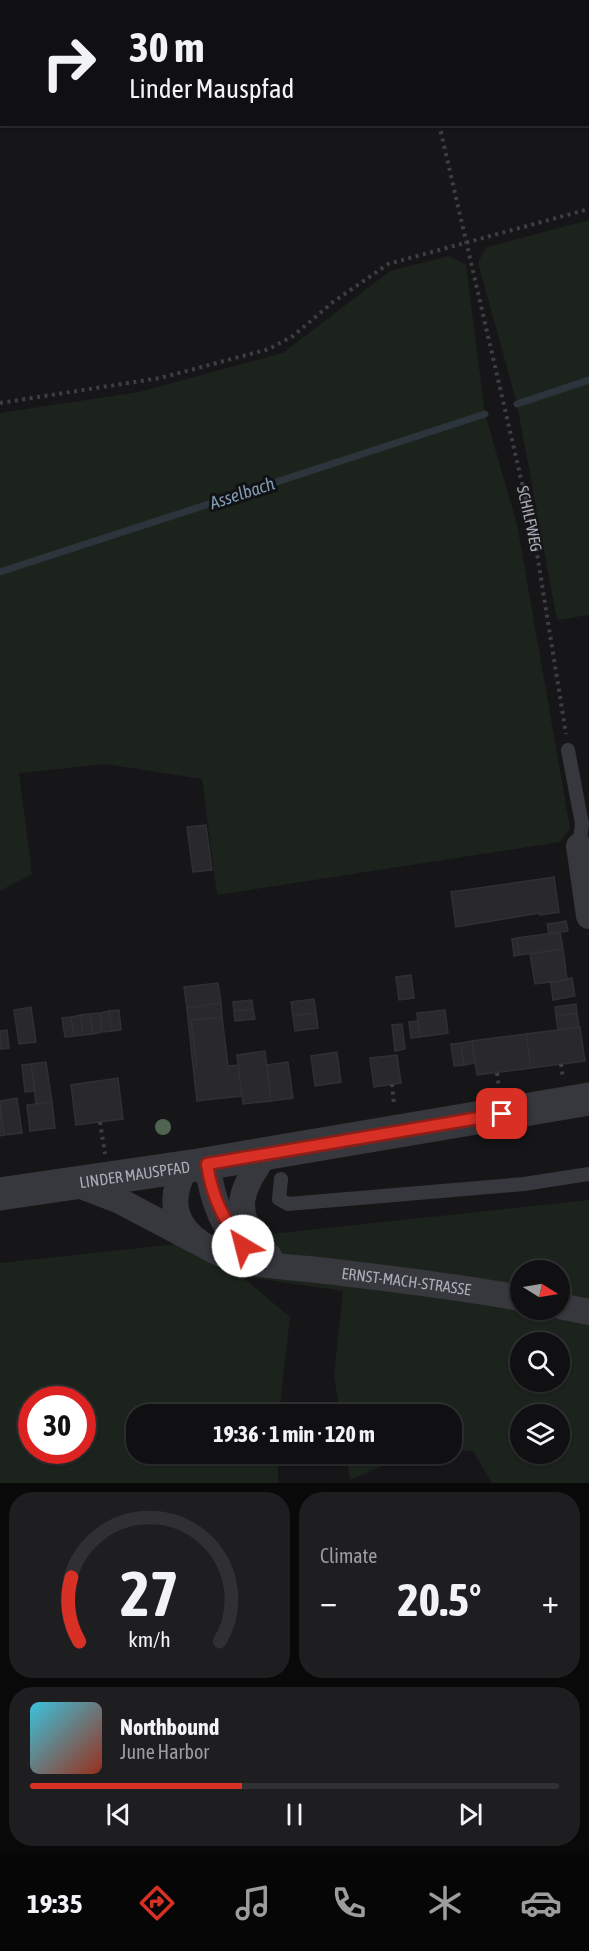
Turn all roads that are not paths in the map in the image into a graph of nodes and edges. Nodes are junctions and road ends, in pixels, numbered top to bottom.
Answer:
1 (568, 750) road end
2 (579, 846) joint
3 (589, 916) edge
4 (589, 1099) edge
5 (196, 1165) junction
6 (273, 1166) junction
7 (589, 1174) edge
8 (72, 1183) junction
9 (0, 1194) edge
10 (206, 1246) junction
11 (264, 1255) junction
12 (294, 1267) junction
13 (510, 1296) edge
14 (570, 1308) edge
15 (589, 1312) edge

1 - 2 lane
2 - 3 street
4 - 6 street, LINDER MAUSPFAD
5 - 6 street, LINDER MAUSPFAD
5 - 8 street, LINDER MAUSPFAD
5 - 10 street, ERNST-MACH-STRASSE
5 - 11 street, ERNST-MACH-STRASSE
6 - 7 lane
6 - 11 street
8 - 9 street, LINDER MAUSPFAD
8 - 10 street, ERNST-MACH-STRASSE
10 - 12 street, ERNST-MACH-STRASSE
11 - 12 street, ERNST-MACH-STRASSE
12 - 13 street, ERNST-MACH-STRASSE
14 - 15 street

